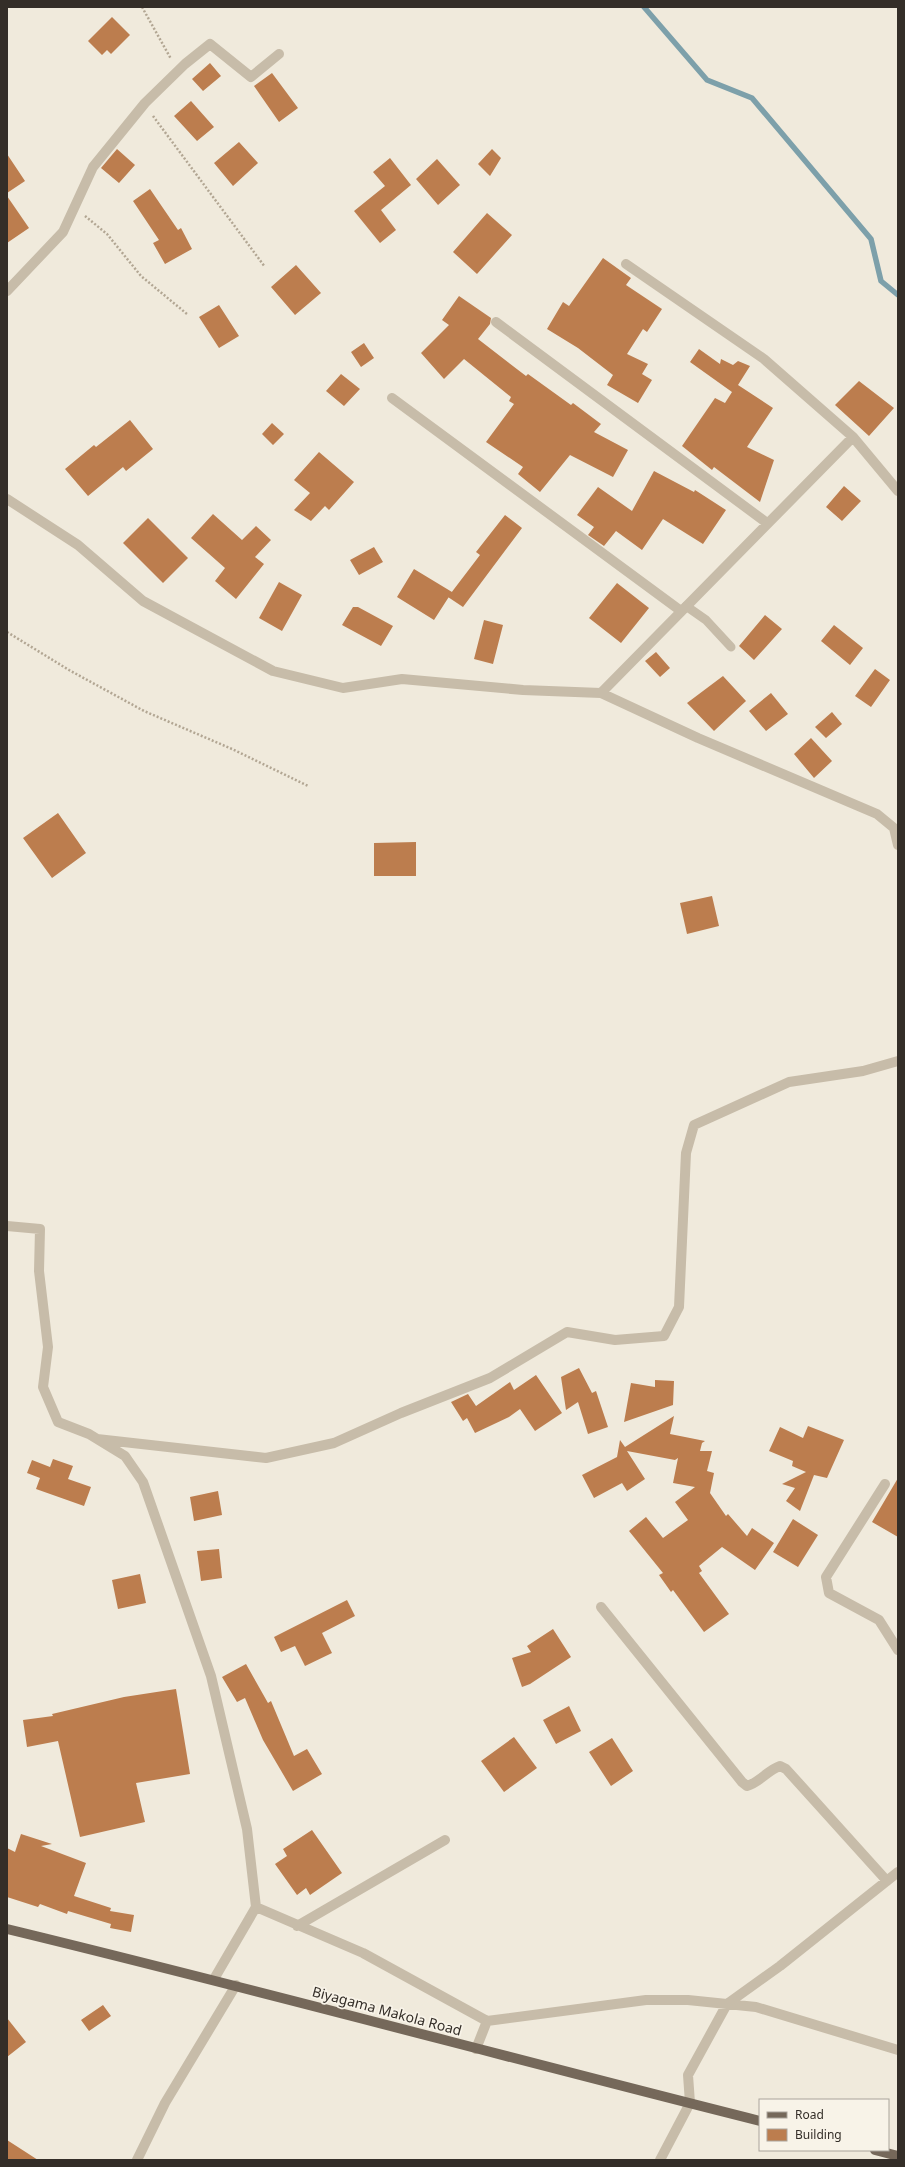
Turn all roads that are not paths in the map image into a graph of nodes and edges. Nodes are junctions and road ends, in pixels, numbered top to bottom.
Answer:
1 (279, 54) dead end
2 (626, 264) dead end
3 (7, 291) edge
4 (496, 322) dead end
5 (392, 398) dead end
6 (853, 437) junction
7 (898, 491) edge
8 (7, 500) edge
9 (767, 523) junction
10 (684, 609) junction
11 (732, 647) dead end
12 (601, 693) junction
13 (898, 845) edge
14 (898, 1060) edge
15 (7, 1226) edge
16 (97, 1439) junction
17 (885, 1484) dead end
18 (601, 1607) dead end
19 (898, 1650) edge
20 (444, 1840) dead end
21 (898, 1872) edge
22 (887, 1881) junction
23 (256, 1907) junction
24 (296, 1926) junction
25 (7, 1929) edge
26 (214, 1979) junction
27 (236, 1985) junction
28 (728, 2004) junction
29 (487, 2021) junction
30 (476, 2049) junction
31 (898, 2050) edge
32 (690, 2103) junction
33 (759, 2121) edge
34 (879, 2151) edge
35 (898, 2156) edge
36 (137, 2160) edge
37 (660, 2160) edge

1 - 3 street
2 - 6 street
4 - 9 street
5 - 10 street
6 - 7 street
6 - 9 street
8 - 12 street
9 - 10 street
10 - 11 lane
10 - 12 street
12 - 13 street
14 - 16 street
15 - 16 street
16 - 23 street
17 - 19 street
18 - 22 street
20 - 24 street
21 - 22 street
22 - 28 street
23 - 24 street
23 - 26 street
24 - 29 street
25 - 26 main road, Biyagama Makola Road
26 - 27 main road, Biyagama Makola Road
27 - 30 main road, Biyagama Makola Road
27 - 36 street
28 - 29 street
28 - 31 street
28 - 32 street
29 - 30 street
30 - 32 main road, Biyagama Makola Road
32 - 33 main road, Biyagama Makola Road
32 - 37 street
34 - 35 main road

